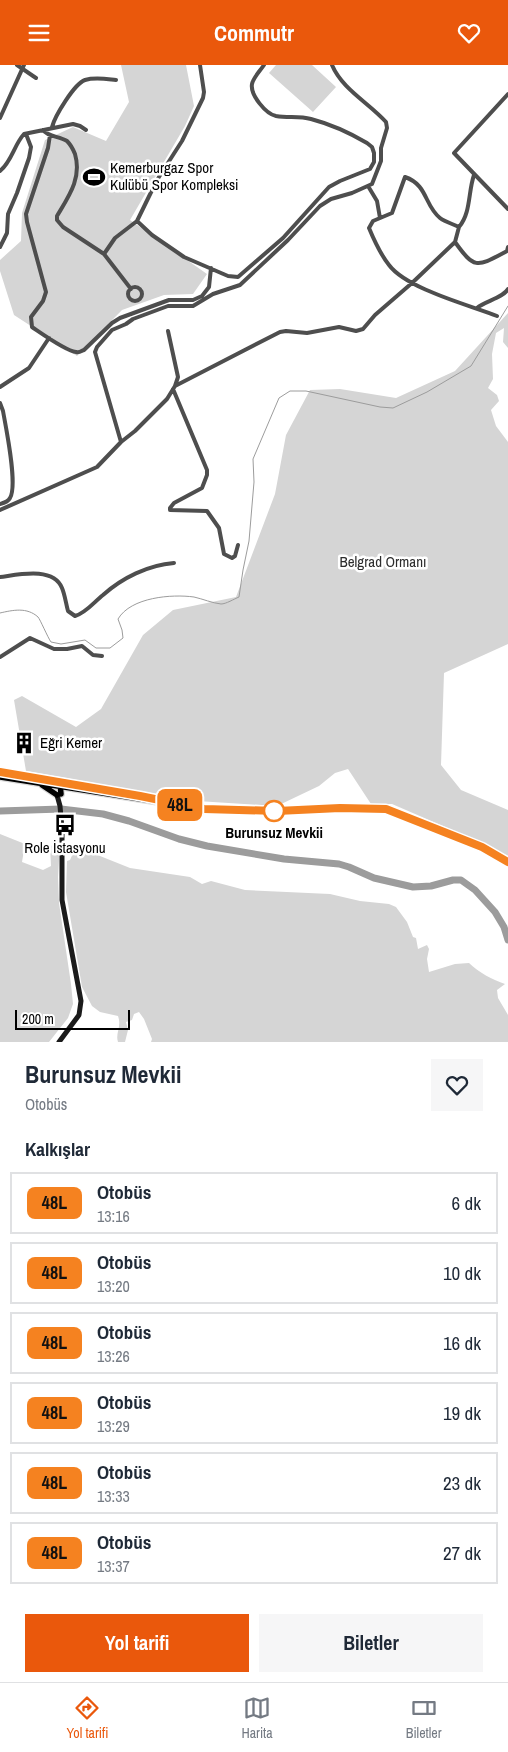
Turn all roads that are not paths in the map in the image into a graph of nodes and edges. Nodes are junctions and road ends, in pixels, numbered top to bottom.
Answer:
1 (17, 65) edge
2 (200, 65) edge
3 (264, 65) edge
4 (332, 65) edge
5 (23, 67) edge
6 (36, 78) dead end
7 (116, 80) dead end
8 (508, 94) edge
9 (0, 118) edge
10 (52, 127) junction
11 (43, 130) junction
12 (86, 130) dead end
13 (26, 134) junction
14 (50, 135) junction
15 (0, 171) edge
16 (474, 175) junction
17 (368, 186) junction
18 (508, 209) edge
19 (380, 218) junction
20 (137, 221) junction
21 (459, 227) junction
22 (455, 242) junction
23 (0, 247) edge
24 (508, 247) edge
25 (104, 254) junction
26 (211, 268) junction
27 (412, 283) junction
28 (131, 289) junction
29 (508, 289) edge
30 (140, 299) junction
31 (144, 308) junction
32 (477, 308) junction
33 (497, 316) dead end
34 (168, 331) dead end
35 (49, 338) junction
36 (0, 387) edge
37 (174, 387) junction
38 (0, 403) edge
39 (121, 442) junction
40 (0, 504) edge
41 (0, 510) edge
42 (238, 545) dead end
43 (174, 563) dead end
44 (0, 577) edge
45 (102, 656) dead end
46 (0, 657) edge
47 (0, 772) edge
48 (0, 777) edge
49 (34, 782) junction
50 (60, 784) junction
51 (71, 788) junction
52 (59, 799) junction
53 (166, 802) junction
54 (508, 862) edge
55 (59, 1042) edge

1 - 5 street
2 - 20 street
3 - 26 street
4 - 17 street
5 - 6 street
5 - 9 street
7 - 10 street
8 - 16 street
10 - 11 street
10 - 12 street
11 - 13 street
11 - 14 street
13 - 15 street
13 - 23 street
14 - 25 street
14 - 35 street
16 - 18 street
16 - 21 street
17 - 19 street
17 - 39 street
19 - 21 street
19 - 27 street
20 - 25 street
20 - 26 street
21 - 22 street
22 - 24 street
22 - 27 street
25 - 28 street
26 - 31 street
27 - 32 street
27 - 37 street
28 - 30 street
28 - 30 street
29 - 32 street
30 - 31 street
31 - 35 street
32 - 33 street
34 - 37 street
35 - 36 street
37 - 39 street
37 - 42 street
38 - 40 street
39 - 41 street
43 - 44 street
45 - 46 street
47 - 50 main road
48 - 49 main road
49 - 50 main road
49 - 52 main road
50 - 51 main road
50 - 52 main road
50 - 53 main road
51 - 52 main road
51 - 53 main road
52 - 55 main road
53 - 54 main road

